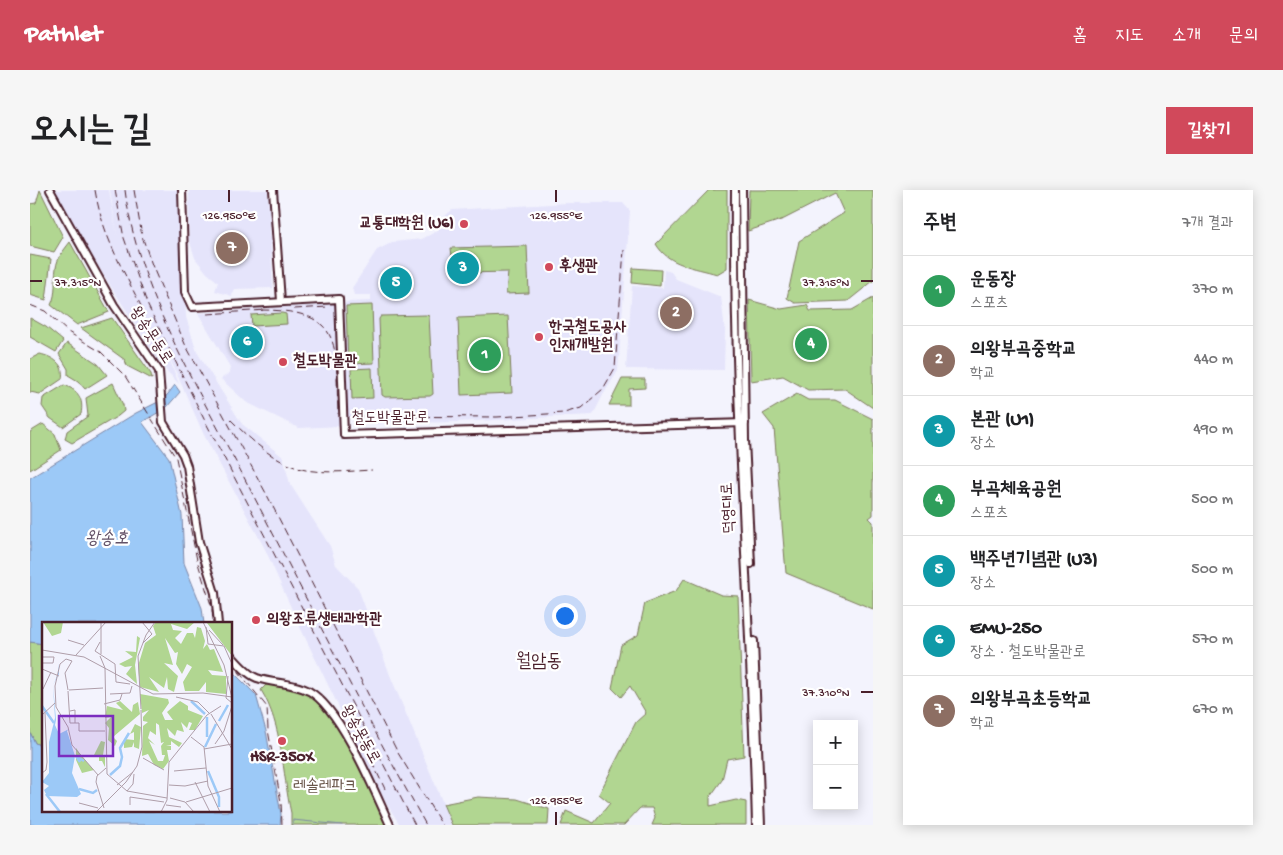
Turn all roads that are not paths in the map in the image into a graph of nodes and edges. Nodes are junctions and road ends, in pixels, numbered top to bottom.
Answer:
1 (50, 190) edge
2 (182, 190) edge
3 (273, 190) edge
4 (735, 190) edge
5 (742, 190) edge
6 (281, 301) junction
7 (743, 423) junction
8 (218, 622) edge
9 (232, 656) edge
10 (390, 825) edge
11 (756, 825) edge
12 (761, 825) edge

1 - 8 street, 왕송못동로
2 - 6 street, 철도박물관로
3 - 6 street
4 - 7 street, 덕영대로
5 - 7 street, 덕영대로
6 - 7 street, 철도박물관로
7 - 11 street, 덕영대로
7 - 12 street, 덕영대로
9 - 10 street, 왕송못동로

